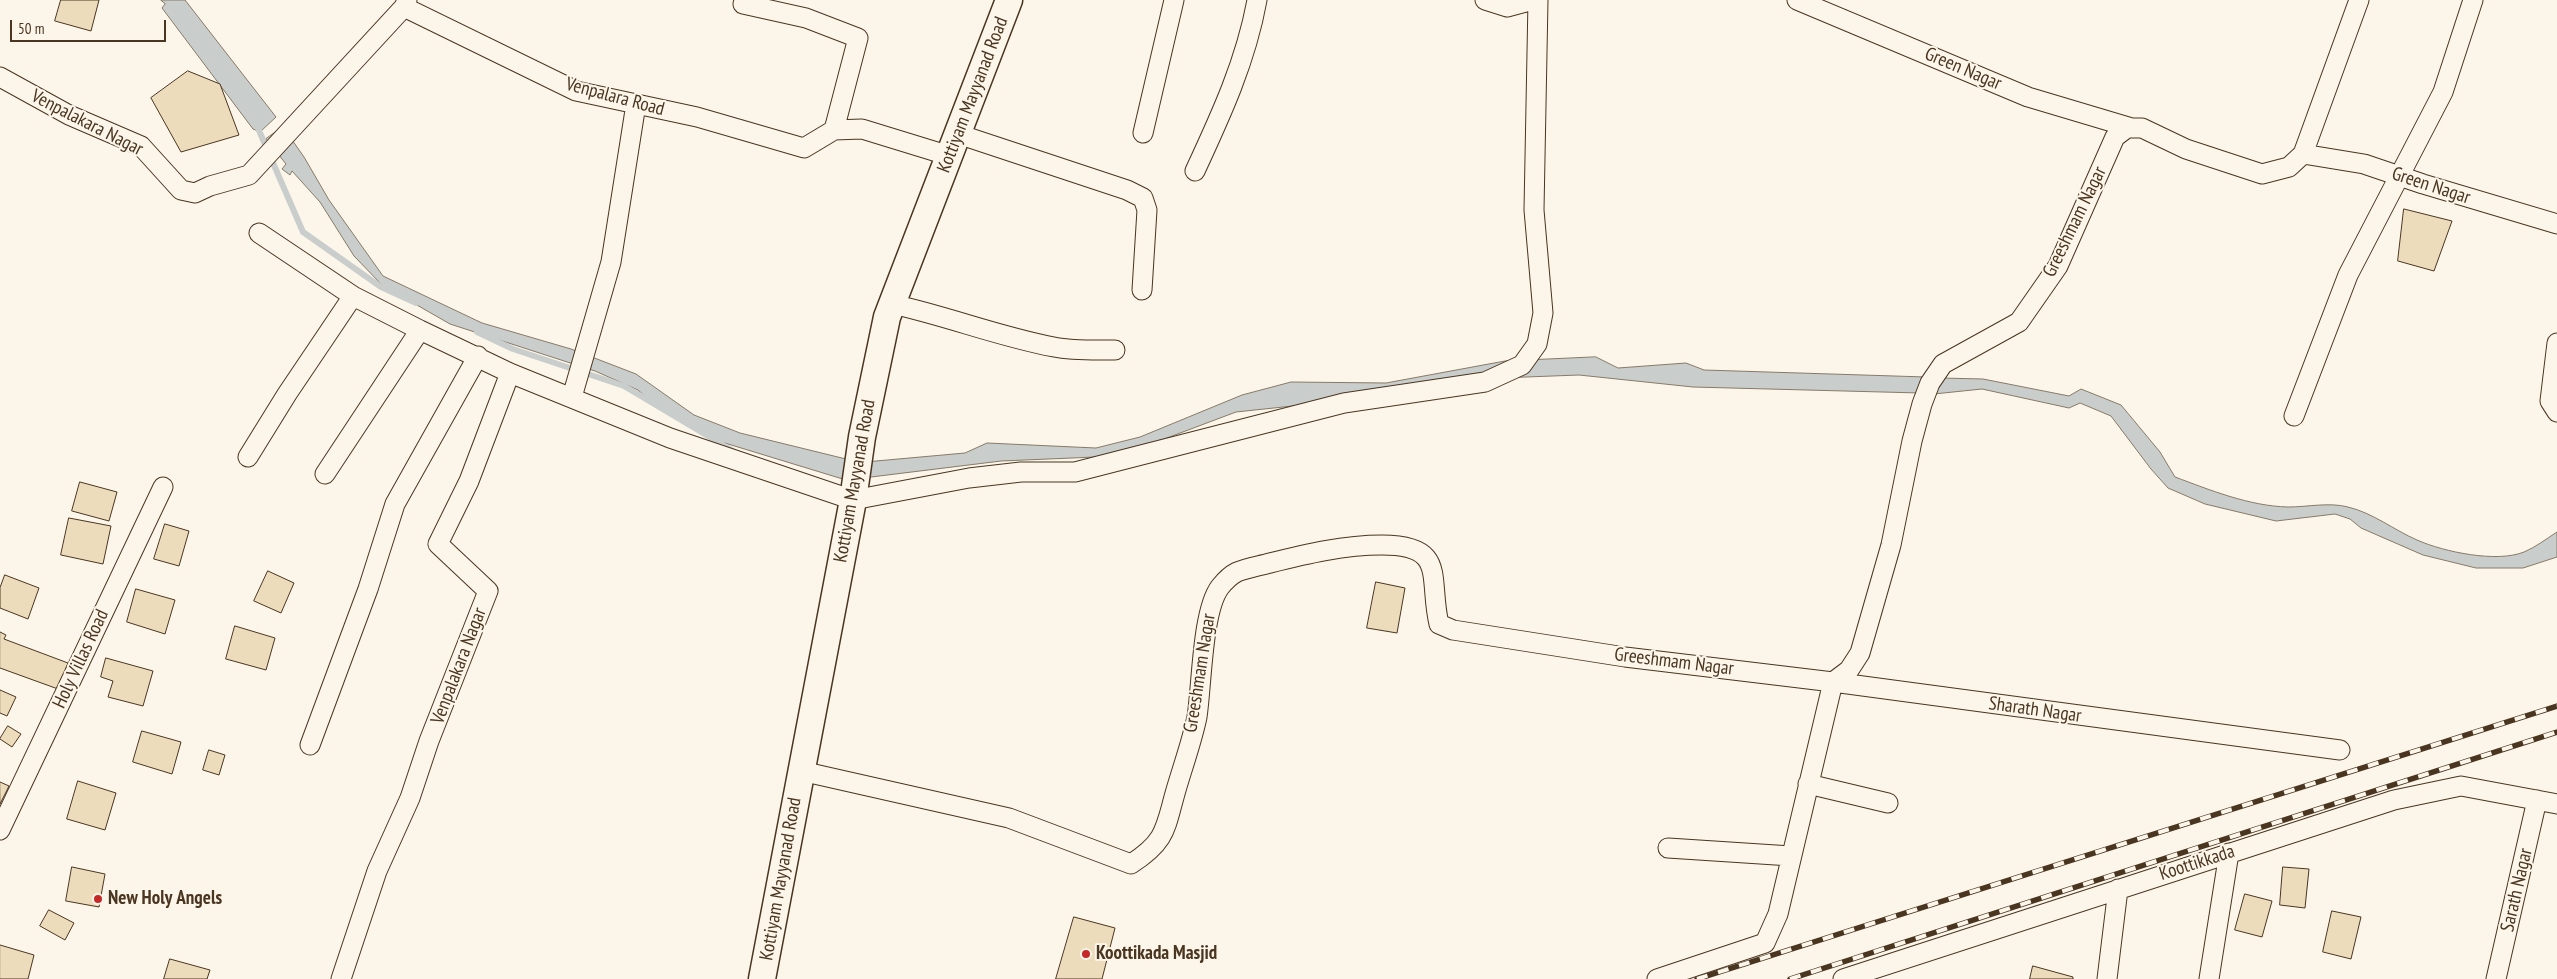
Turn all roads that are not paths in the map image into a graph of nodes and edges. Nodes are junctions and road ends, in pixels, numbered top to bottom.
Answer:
1 (1009, 0) edge
2 (1174, 0) edge
3 (1257, 0) edge
4 (1485, 0) edge
5 (1533, 0) edge
6 (1538, 0) edge
7 (1797, 0) edge
8 (2359, 0) edge
9 (2473, 0) edge
10 (405, 3) edge
11 (743, 4) dead end
12 (0, 76) edge
13 (636, 104) junction
14 (2132, 128) junction
15 (834, 130) junction
16 (1143, 132) dead end
17 (954, 145) junction
18 (2303, 154) junction
19 (1195, 171) dead end
20 (2401, 177) junction
21 (2557, 224) edge
22 (259, 233) dead end
23 (1142, 290) dead end
24 (353, 296) junction
25 (892, 304) junction
26 (420, 330) junction
27 (2557, 343) edge
28 (1115, 350) dead end
29 (478, 356) junction
30 (510, 372) junction
31 (574, 392) junction
32 (2557, 412) edge
33 (2294, 416) dead end
34 (248, 457) dead end
35 (326, 474) dead end
36 (163, 487) dead end
37 (853, 500) junction
38 (1833, 682) junction
39 (310, 745) dead end
40 (2340, 750) dead end
41 (801, 771) junction
42 (1808, 784) junction
43 (2537, 800) junction
44 (1888, 803) dead end
45 (2557, 804) edge
46 (0, 830) edge
47 (1668, 848) dead end
48 (2229, 853) junction
49 (1791, 856) junction
50 (2118, 889) junction
51 (341, 979) edge
52 (762, 979) edge
53 (1657, 979) edge
54 (1842, 979) edge
55 (2107, 979) edge
56 (2209, 979) edge
57 (2496, 979) edge

1 - 17 main road, Kottiyam Mayyanad Road
2 - 16 street
3 - 19 street
4 - 5 street
6 - 37 street
7 - 14 street, Green Nagar
8 - 18 street
9 - 20 street
10 - 12 street, Venpalakara Nagar
10 - 13 street, Venpalara Road
11 - 15 street
13 - 15 street, Venpalara Road
13 - 31 street
14 - 18 street
14 - 38 street, Greeshmam Nagar
15 - 17 street, Venpalara Road
17 - 23 street, Venpalara Road
17 - 25 main road, Kottiyam Mayyanad Road
18 - 20 street, Green Nagar
20 - 21 street, Green Nagar
20 - 33 street
22 - 24 street
24 - 26 street
24 - 34 street
25 - 28 street
25 - 37 main road, Kottiyam Mayyanad Road
26 - 29 street
26 - 35 street
27 - 32 street
29 - 30 street
29 - 39 street
30 - 31 street
30 - 51 street, Venpalakara Nagar
31 - 37 street
36 - 46 street, Holy Villas Road
37 - 41 main road, Kottiyam Mayyanad Road
38 - 40 street, Sharath Nagar
38 - 41 street, Greeshmam Nagar
38 - 42 street
41 - 52 main road, Kottiyam Mayyanad Road
42 - 44 street
42 - 49 street
43 - 45 street, Koottikkada
43 - 48 street, Koottikkada
43 - 57 street, Sarath Nagar
47 - 49 street
48 - 50 street, Koottikkada
48 - 56 street
49 - 53 street
50 - 54 street, Koottikkada
50 - 55 street

